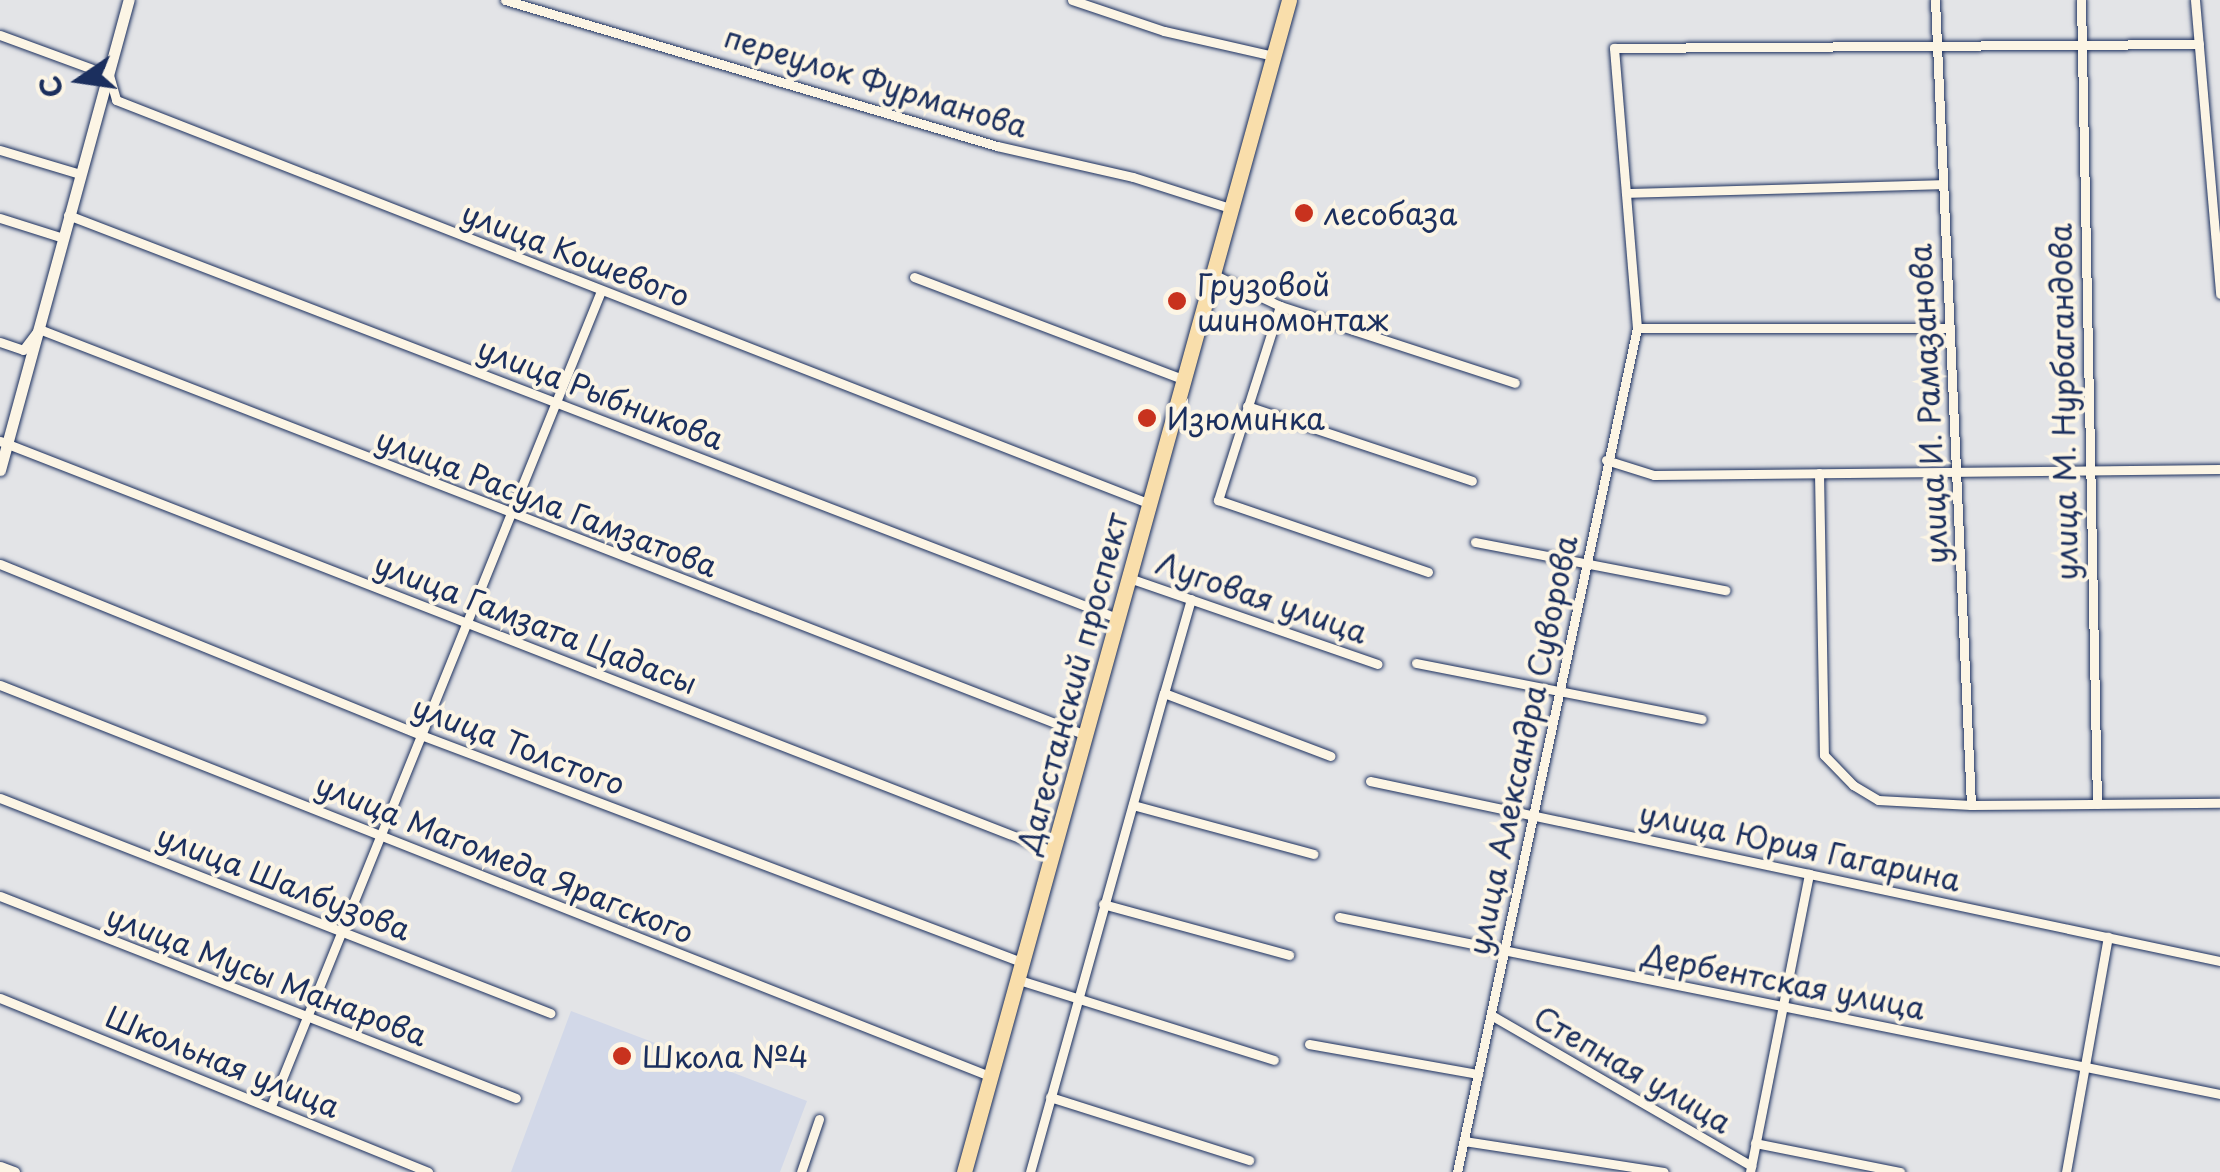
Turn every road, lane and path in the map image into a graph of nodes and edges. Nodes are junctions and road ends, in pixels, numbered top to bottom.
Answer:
1 (129, 0) edge
2 (505, 0) edge
3 (1072, 0) edge
4 (1288, 0) edge
5 (1936, 0) edge
6 (2080, 0) edge
7 (2195, 0) edge
8 (0, 35) edge
9 (2199, 44) junction
10 (2080, 45) junction
11 (1937, 46) junction
12 (1274, 56) junction
13 (109, 75) junction
14 (0, 150) edge
15 (80, 174) junction
16 (1944, 184) junction
17 (1626, 193) junction
18 (1233, 208) junction
19 (66, 214) junction
20 (0, 218) edge
21 (60, 236) junction
22 (1214, 275) junction
23 (914, 277) dead end
24 (601, 291) junction
25 (2220, 294) edge
26 (1280, 306) junction
27 (1637, 328) junction
28 (1950, 328) junction
29 (39, 329) junction
30 (0, 342) edge
31 (1186, 380) junction
32 (1515, 384) dead end
33 (556, 401) junction
34 (1247, 406) junction
35 (3, 442) edge
36 (1606, 460) junction
37 (2220, 468) edge
38 (0, 470) edge
39 (2090, 470) junction
40 (1956, 472) junction
41 (1819, 473) junction
42 (1472, 482) dead end
43 (1150, 504) junction
44 (511, 514) junction
45 (1475, 542) dead end
46 (0, 564) edge
47 (1587, 564) junction
48 (1428, 572) dead end
49 (1129, 578) junction
50 (1726, 590) dead end
51 (1191, 599) junction
52 (1118, 618) junction
53 (467, 622) junction
54 (1416, 662) dead end
55 (1378, 664) dead end
56 (0, 685) edge
57 (1560, 691) junction
58 (1164, 693) junction
59 (1702, 719) dead end
60 (421, 735) junction
61 (1086, 735) junction
62 (1331, 756) dead end
63 (1370, 781) dead end
64 (0, 798) edge
65 (2220, 802) edge
66 (2097, 804) junction
67 (1971, 805) junction
68 (1133, 806) junction
69 (1533, 815) junction
70 (380, 836) junction
71 (1055, 852) junction
72 (1313, 854) dead end
73 (1809, 874) junction
74 (0, 896) edge
75 (1103, 904) junction
76 (1339, 917) dead end
77 (342, 932) junction
78 (2108, 937) junction
79 (1504, 950) junction
80 (1289, 954) dead end
81 (2220, 961) edge
82 (1024, 963) junction
83 (1019, 980) junction
84 (1076, 996) junction
85 (0, 998) edge
86 (1782, 1006) junction
87 (550, 1013) dead end
88 (1490, 1015) junction
89 (306, 1018) junction
90 (1309, 1044) dead end
91 (1274, 1060) dead end
92 (2084, 1067) junction
93 (1478, 1074) junction
94 (992, 1078) junction
95 (2220, 1094) edge
96 (1050, 1097) junction
97 (516, 1098) dead end
98 (271, 1106) junction
99 (820, 1118) dead end
100 (1464, 1141) junction
101 (1756, 1143) junction
102 (1249, 1160) dead end
103 (0, 1167) edge
104 (1750, 1169) edge
105 (14, 1172) edge
106 (428, 1172) edge
107 (801, 1172) edge
108 (964, 1172) edge
109 (1030, 1172) edge
110 (1457, 1172) edge
111 (1664, 1172) edge
112 (1900, 1172) edge
113 (2066, 1172) edge

1 - 13 street
2 - 18 street, переулок Фурманова
3 - 12 street
4 - 12 highway, Дагестанский проспект
5 - 11 street, улица И. Рамазанова
6 - 10 street, улица М. Нурбагандова
7 - 9 street
8 - 13 street, улица Кошевого
9 - 10 street
9 - 25 street
10 - 11 street
10 - 39 street, улица М. Нурбагандова
11 - 16 street, улица И. Рамазанова
11 - 17 street, улица Александра Суворова
12 - 18 highway, Дагестанский проспект
13 - 15 street
13 - 24 street, улица Кошевого
14 - 15 street
15 - 19 street
16 - 17 street
16 - 28 street, улица И. Рамазанова
17 - 27 street, улица Александра Суворова
18 - 22 highway, Дагестанский проспект
19 - 21 street
19 - 33 street, улица Рыбникова
20 - 21 street
21 - 29 street
22 - 26 street
22 - 31 highway, Дагестанский проспект
23 - 31 street
24 - 33 street
24 - 43 street, улица Кошевого
26 - 32 street
26 - 34 street
27 - 28 street
27 - 36 street, улица Александра Суворова
28 - 40 street, улица И. Рамазанова
29 - 30 street
29 - 35 street
29 - 44 street, улица Расула Гамзатова
31 - 43 highway, Дагестанский проспект
33 - 44 street
33 - 52 street, улица Рыбникова
34 - 42 street
34 - 48 street
35 - 38 street
35 - 53 street, улица Гамзата Цадасы
36 - 41 street
36 - 47 street, улица Александра Суворова
37 - 39 street
39 - 40 street
39 - 66 street, улица М. Нурбагандова
40 - 41 street
40 - 67 street, улица И. Рамазанова
41 - 67 street
43 - 49 highway, Дагестанский проспект
44 - 53 street
44 - 61 street, улица Расула Гамзатова
45 - 47 street
46 - 60 street, улица Толстого
47 - 50 street
47 - 57 street, улица Александра Суворова
49 - 51 street, Луговая улица
49 - 52 highway, Дагестанский проспект
51 - 55 street, Луговая улица
51 - 58 street
52 - 61 highway, Дагестанский проспект
53 - 60 street
53 - 71 street, улица Гамзата Цадасы
54 - 57 street
56 - 70 street, улица Магомеда Ярагского
57 - 59 street
57 - 69 street, улица Александра Суворова
58 - 62 street
58 - 68 street
60 - 70 street
60 - 82 street, улица Толстого
61 - 71 highway, Дагестанский проспект
63 - 69 street, улица Юрия Гагарина
64 - 77 street, улица Шалбузова
65 - 66 street
66 - 67 street
68 - 72 street
68 - 75 street
69 - 73 street, улица Юрия Гагарина
69 - 79 street, улица Александра Суворова
70 - 77 street
70 - 94 street, улица Магомеда Ярагского
71 - 82 highway, Дагестанский проспект
73 - 78 street, улица Юрия Гагарина
73 - 86 street
74 - 89 street, улица Мусы Манарова
75 - 80 street
75 - 84 street
76 - 79 street, Дербентская улица
77 - 87 street, улица Шалбузова
77 - 89 street
78 - 81 street, улица Юрия Гагарина
78 - 92 street
79 - 86 street, Дербентская улица
79 - 88 street, улица Александра Суворова
82 - 83 highway, Дагестанский проспект
83 - 84 street
83 - 94 highway, Дагестанский проспект
84 - 91 street
84 - 96 street
85 - 98 street, Школьная улица
86 - 92 street, Дербентская улица
86 - 101 street
88 - 93 street, улица Александра Суворова
88 - 104 street, Степная улица
89 - 97 street, улица Мусы Манарова
89 - 98 street
90 - 93 street
92 - 95 street, Дербентская улица
92 - 113 street
93 - 100 street, улица Александра Суворова
94 - 108 highway, Дагестанский проспект
96 - 102 street
96 - 109 street
98 - 106 street, Школьная улица
99 - 107 street
100 - 110 street, улица Александра Суворова
100 - 111 street
101 - 104 street
101 - 112 street
103 - 105 street

